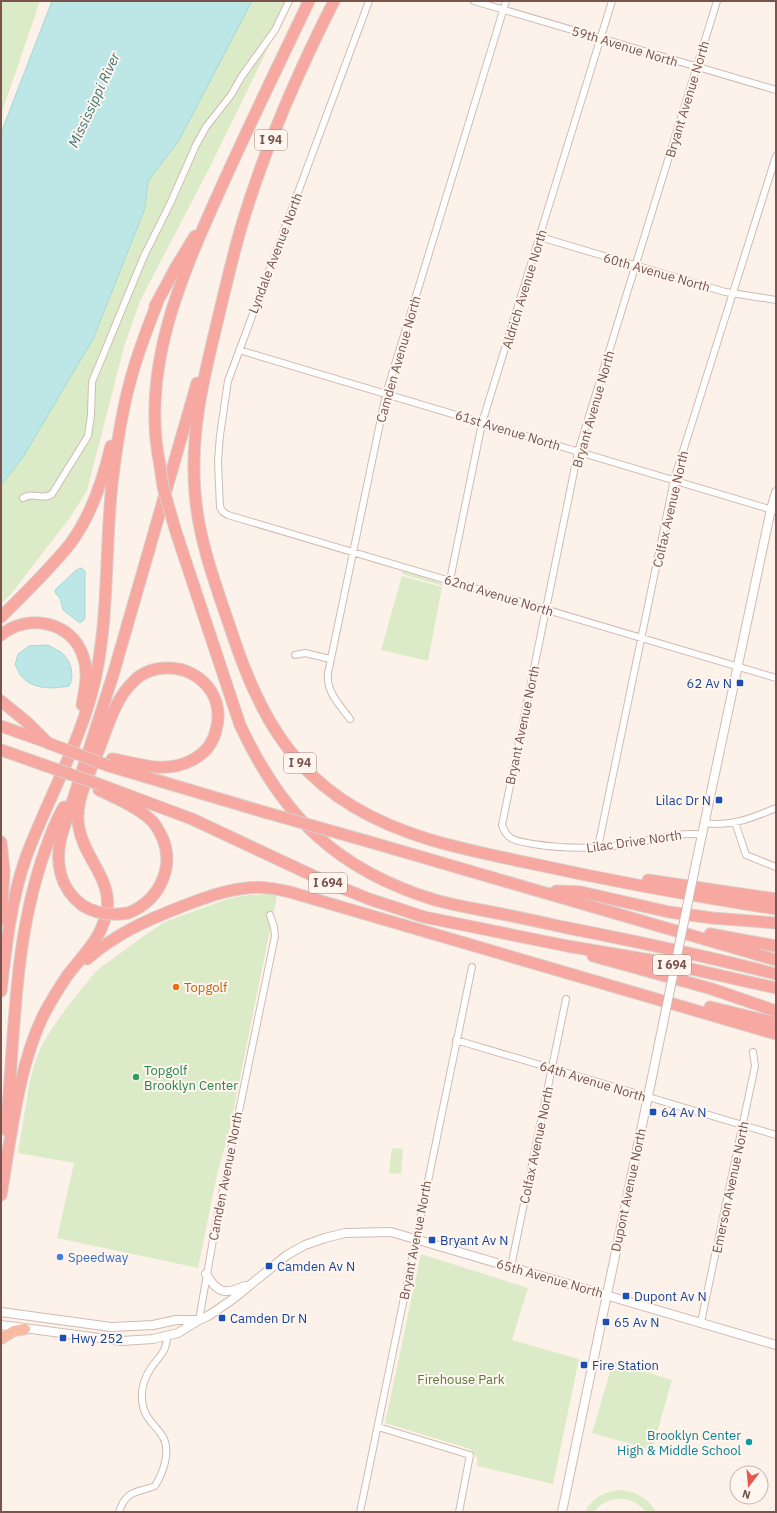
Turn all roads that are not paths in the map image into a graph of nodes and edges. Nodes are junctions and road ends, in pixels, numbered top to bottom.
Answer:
1 (289, 1) edge
2 (309, 1) edge
3 (334, 1) edge
4 (369, 1) edge
5 (474, 1) edge
6 (506, 1) edge
7 (612, 1) edge
8 (717, 1) edge
9 (504, 10) junction
10 (600, 38) junction
11 (697, 67) junction
12 (776, 90) edge
13 (776, 156) edge
14 (208, 217) junction
15 (540, 237) junction
16 (636, 266) junction
17 (226, 285) junction
18 (732, 293) junction
19 (158, 300) junction
20 (776, 300) edge
21 (239, 350) junction
22 (386, 394) junction
23 (482, 423) junction
24 (578, 452) junction
25 (674, 480) junction
26 (776, 492) edge
27 (23, 498) dead end
28 (773, 510) edge
29 (223, 512) joint
30 (354, 552) junction
31 (450, 580) junction
32 (546, 609) junction
33 (1, 617) edge
34 (1, 635) edge
35 (642, 638) junction
36 (295, 655) dead end
37 (330, 659) junction
38 (737, 667) junction
39 (776, 678) edge
40 (1, 701) edge
41 (350, 719) dead end
42 (1, 726) edge
43 (48, 742) junction
44 (1, 750) edge
45 (111, 762) junction
46 (100, 787) junction
47 (75, 791) junction
48 (52, 795) junction
49 (776, 808) edge
50 (735, 822) junction
51 (705, 823) junction
52 (502, 825) joint
53 (702, 835) junction
54 (1, 842) edge
55 (598, 847) junction
56 (776, 867) edge
57 (595, 877) junction
58 (540, 890) junction
59 (776, 899) edge
60 (776, 909) edge
61 (270, 915) dead end
62 (623, 915) junction
63 (1, 920) edge
64 (776, 923) edge
65 (567, 946) junction
66 (776, 946) edge
67 (776, 960) edge
68 (472, 967) dead end
69 (560, 970) junction
70 (776, 974) edge
71 (776, 988) edge
72 (1, 991) edge
73 (53, 999) junction
74 (566, 999) dead end
75 (776, 1011) edge
76 (776, 1023) edge
77 (776, 1034) edge
78 (456, 1040) junction
79 (753, 1052) dead end
80 (552, 1069) junction
81 (648, 1097) junction
82 (743, 1125) junction
83 (776, 1135) edge
84 (1, 1187) edge
85 (1, 1196) edge
86 (415, 1239) junction
87 (511, 1266) junction
88 (206, 1274) junction
89 (253, 1282) junction
90 (606, 1294) junction
91 (1, 1312) edge
92 (199, 1320) junction
93 (701, 1322) junction
94 (1, 1326) edge
95 (25, 1329) junction
96 (167, 1336) junction
97 (1, 1339) edge
98 (776, 1345) edge
99 (378, 1427) junction
100 (118, 1512) edge
101 (360, 1512) edge
102 (459, 1512) edge
103 (562, 1512) edge

1 - 27 street
2 - 14 highway, I 94
3 - 17 highway, I 94
4 - 21 street, Lyndale Avenue North
5 - 9 street, 59th Avenue North
6 - 9 street, Camden Avenue North
7 - 10 street, Aldrich Avenue North
8 - 11 street, Bryant Avenue North
9 - 10 street, 59th Avenue North
9 - 22 street, Camden Avenue North
10 - 11 street, 59th Avenue North
10 - 15 street, Aldrich Avenue North
11 - 12 street, 59th Avenue North
11 - 16 street, Bryant Avenue North
13 - 18 street, Colfax Avenue North
14 - 19 highway
14 - 70 highway, I 94, bridge
15 - 16 street, 60th Avenue North
15 - 23 street, Aldrich Avenue North
16 - 18 street, 60th Avenue North
16 - 24 street, Bryant Avenue North
17 - 47 highway
17 - 57 highway, I 94
18 - 20 street, 60th Avenue North
18 - 25 street, Colfax Avenue North
19 - 33 highway
19 - 48 highway
21 - 22 street, 61st Avenue North
21 - 29 street, Lyndale Avenue North
22 - 23 street, 61st Avenue North
22 - 30 street, Camden Avenue North
23 - 24 street, 61st Avenue North
23 - 31 street, Aldrich Avenue North
24 - 25 street, 61st Avenue North
24 - 32 street, Bryant Avenue North
25 - 28 street, 61st Avenue North
25 - 35 street, Colfax Avenue North
26 - 28 street, Dupont Avenue North
28 - 38 street, Dupont Avenue North
29 - 30 street, 62nd Avenue North
30 - 31 street, 62nd Avenue North
30 - 37 street, Camden Avenue North
31 - 32 street, 62nd Avenue North
32 - 35 street, 62nd Avenue North
32 - 52 street, Bryant Avenue North
34 - 48 highway
35 - 38 street, 62nd Avenue North
35 - 55 street, Colfax Avenue North
36 - 37 street
37 - 41 street, Camden Avenue North
38 - 39 street, 62nd Avenue North
38 - 51 street, Dupont Avenue North
40 - 43 highway
42 - 43 highway, I 694
43 - 45 highway, I 694, bridge
44 - 46 highway, I 694, bridge
45 - 58 highway, I 694, bridge
45 - 73 highway
46 - 47 highway, bridge
46 - 65 highway, I 694
47 - 84 highway
48 - 72 highway
49 - 50 street
50 - 51 street
50 - 56 street
51 - 53 street, Dupont Avenue North
52 - 55 street, Lilac Drive North
53 - 55 street, Lilac Drive North
53 - 81 street, Dupont Avenue North, bridge
54 - 63 highway
57 - 59 highway
57 - 60 highway, I 94
58 - 62 highway, I 694
58 - 64 highway
61 - 88 street, Camden Avenue North
62 - 66 highway
62 - 67 highway, I 694
65 - 71 highway, I 694
65 - 75 highway
68 - 78 street, Bryant Avenue North
69 - 73 highway
69 - 76 highway
69 - 77 highway
73 - 85 highway
74 - 80 street, Colfax Avenue North
78 - 80 street, 64th Avenue North
78 - 86 street, Bryant Avenue North
79 - 82 street, Emerson Avenue North
80 - 81 street, 64th Avenue North
80 - 87 street, Colfax Avenue North
81 - 82 street, 64th Avenue North
81 - 90 street, Dupont Avenue North
82 - 83 street, 64th Avenue North
82 - 93 street, Emerson Avenue North
86 - 87 street, 65th Avenue North
86 - 89 street, 65th Avenue North
86 - 99 street, Bryant Avenue North
87 - 90 street, 65th Avenue North
88 - 89 street
88 - 92 street, Camden Avenue North
89 - 92 street, 65th Avenue North
90 - 93 street, 65th Avenue North
90 - 103 street, Dupont Avenue North
91 - 92 street
92 - 96 street, 65th Avenue North
93 - 98 street, 65th Avenue North
94 - 95 street, 65th Avenue North
95 - 96 street, 65th Avenue North
95 - 97 highway
96 - 100 street
99 - 101 street, Bryant Avenue North
99 - 102 street

